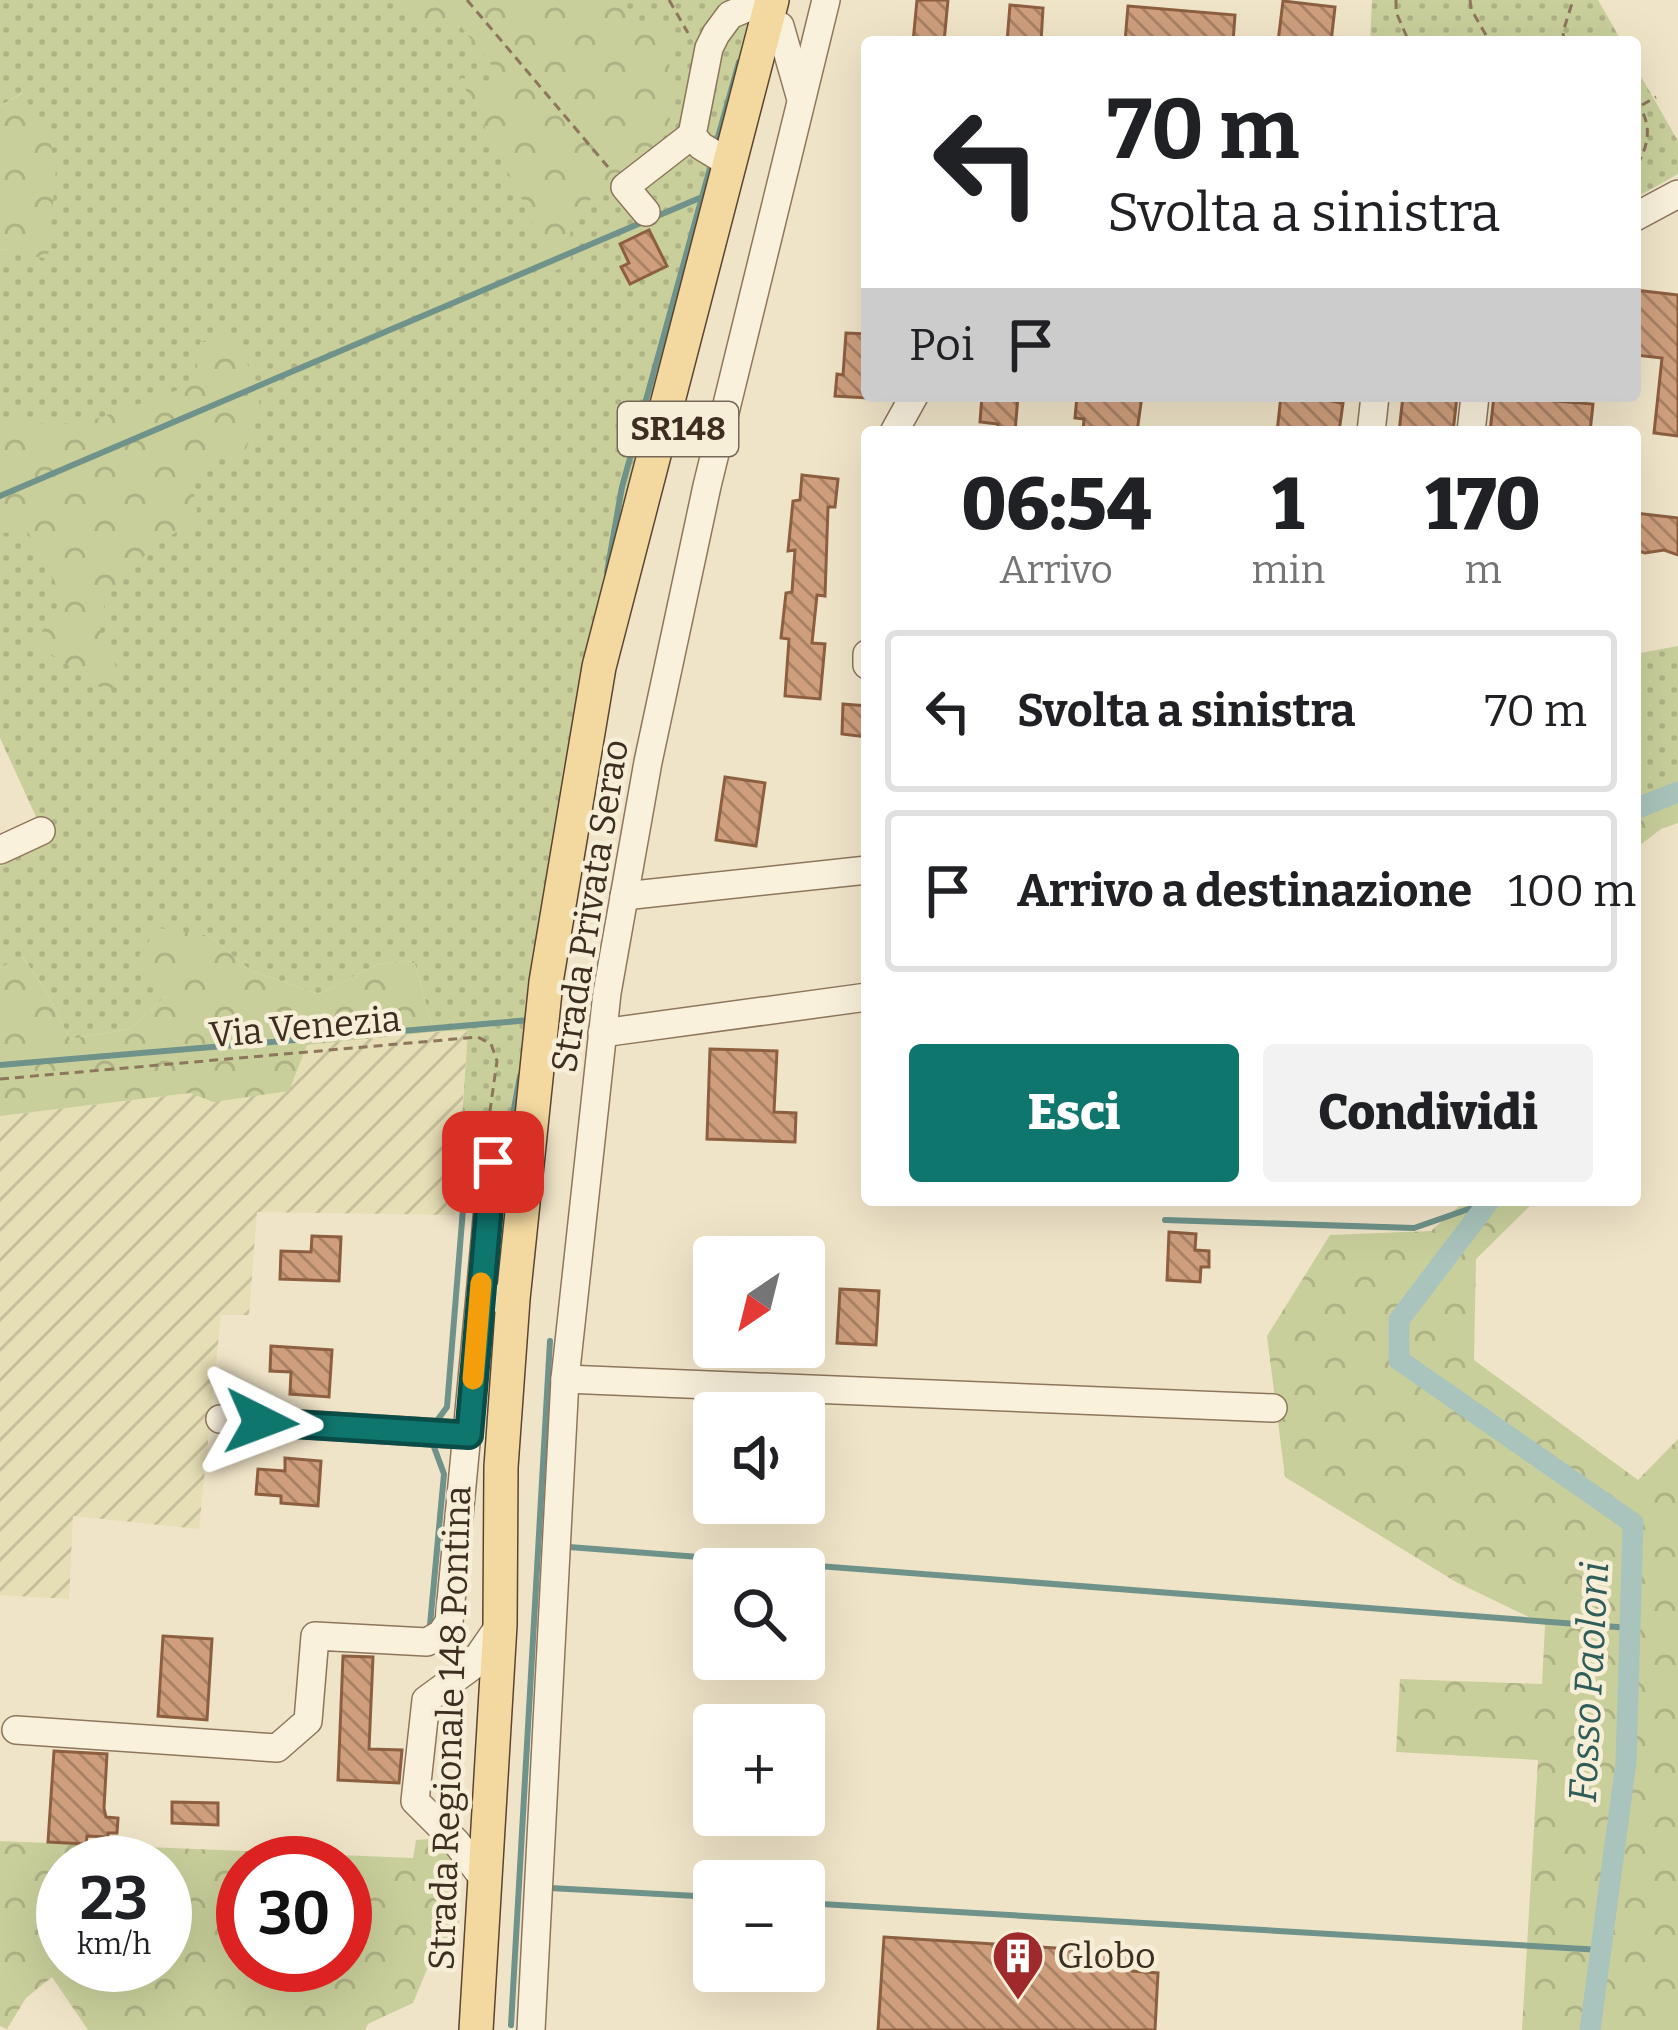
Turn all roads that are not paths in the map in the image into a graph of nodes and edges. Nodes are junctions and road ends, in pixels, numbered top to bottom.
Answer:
1 (826, 0) edge
2 (776, 7) edge
3 (801, 100) junction
4 (707, 148) junction
5 (1678, 194) edge
6 (646, 212) dead end
7 (1641, 215) edge
8 (41, 831) dead end
9 (0, 850) edge
10 (568, 857) junction
11 (861, 871) edge
12 (624, 896) junction
13 (861, 998) edge
14 (602, 1033) junction
15 (496, 1298) junction
16 (565, 1378) junction
17 (1273, 1408) dead end
18 (220, 1419) dead end
19 (469, 1435) junction
20 (500, 1625) junction
21 (16, 1730) dead end
22 (484, 1879) junction
23 (476, 2030) edge
24 (531, 2030) edge

1 - 3 street
2 - 3 street, Strada Privata Serao
2 - 4 main road, Strada Regionale 148 Pontina / SR148
2 - 4 street, Strada Regionale 148 Pontina
2 - 10 main road, Strada Regionale 148 Pontina / SR148
3 - 12 street, Strada Privata Serao
4 - 6 street
4 - 10 main road, Strada Regionale 148 Pontina / SR148
5 - 7 street
8 - 9 street
10 - 15 main road, Strada Regionale 148 Pontina / SR148
11 - 12 street
12 - 14 street, Strada Privata Serao
13 - 14 street
14 - 16 street, Strada Privata Serao
15 - 19 street
15 - 20 main road, Strada Regionale 148 Pontina / SR148
16 - 17 street
16 - 24 street, Strada Privata Serao
18 - 19 street
19 - 21 street
20 - 22 main road, Strada Regionale 148 Pontina / SR148
20 - 22 street
22 - 23 main road, Strada Regionale 148 Pontina / SR148

